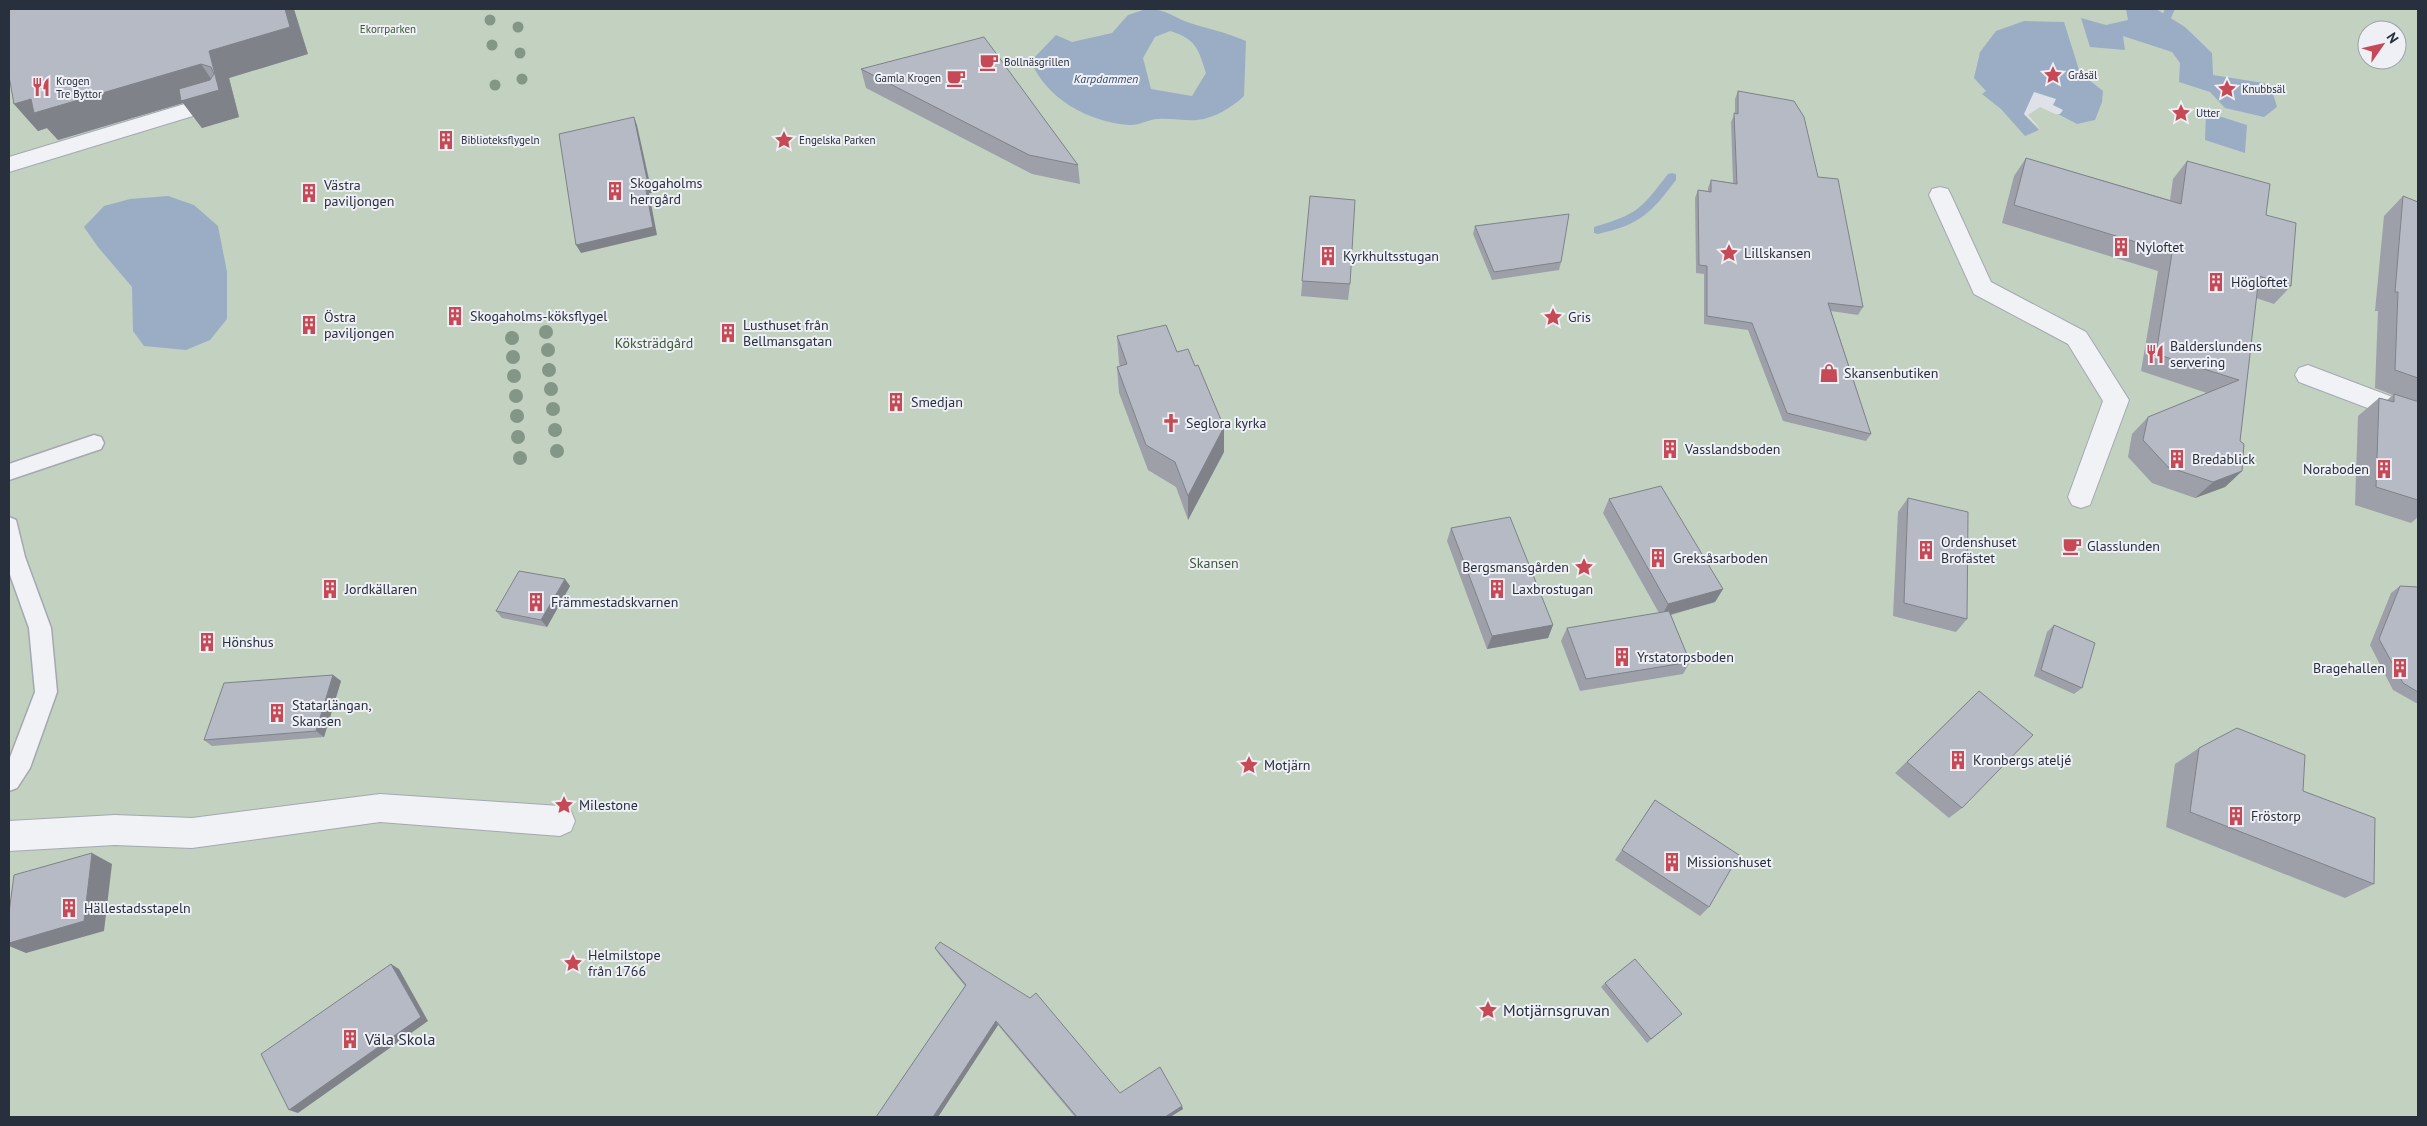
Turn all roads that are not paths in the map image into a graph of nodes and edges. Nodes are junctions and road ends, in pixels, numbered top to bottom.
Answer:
1 (221, 100) dead end
2 (9, 165) edge
3 (1940, 195) dead end
4 (2308, 375) dead end
5 (2394, 408) edge
6 (94, 443) dead end
7 (9, 472) edge
8 (2081, 497) dead end
9 (9, 526) edge
10 (9, 780) edge
11 (560, 821) dead end
12 (9, 836) edge

1 - 2 street
3 - 8 street
4 - 5 street
6 - 7 lane
9 - 10 lane
11 - 12 street

